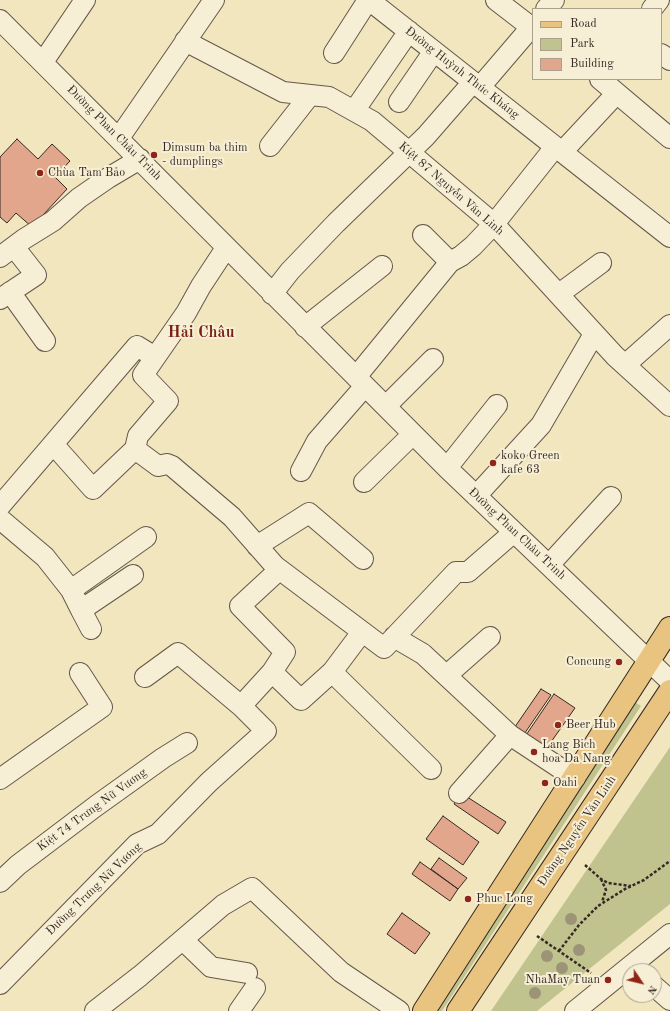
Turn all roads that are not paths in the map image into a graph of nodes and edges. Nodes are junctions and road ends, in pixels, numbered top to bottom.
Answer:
1 (86, 0) edge
2 (214, 0) edge
3 (368, 0) edge
4 (496, 0) edge
5 (659, 0) edge
6 (391, 7) edge
7 (653, 8) edge
8 (0, 20) edge
9 (532, 26) edge
10 (409, 31) junction
11 (185, 41) junction
12 (434, 52) junction
13 (334, 53) dead end
14 (43, 62) junction
15 (601, 80) edge
16 (477, 85) junction
17 (616, 94) junction
18 (310, 95) junction
19 (399, 102) dead end
20 (354, 111) junction
21 (119, 138) junction
22 (670, 138) edge
23 (270, 146) dead end
24 (559, 149) junction
25 (410, 153) junction
26 (140, 159) junction
27 (494, 224) junction
28 (423, 235) dead end
29 (670, 237) edge
30 (226, 248) junction
31 (7, 252) edge
32 (450, 262) junction
33 (601, 263) dead end
34 (382, 266) dead end
35 (272, 294) junction
36 (559, 294) junction
37 (5, 296) edge
38 (670, 325) edge
39 (305, 327) junction
40 (594, 334) junction
41 (45, 341) dead end
42 (155, 357) junction
43 (433, 359) dead end
44 (625, 365) junction
45 (360, 382) junction
46 (497, 405) dead end
47 (386, 406) junction
48 (670, 406) edge
49 (413, 434) junction
50 (53, 444) junction
51 (135, 448) junction
52 (447, 468) junction
53 (301, 471) dead end
54 (364, 482) dead end
55 (476, 496) junction
56 (611, 497) dead end
57 (0, 506) edge
58 (0, 519) edge
59 (514, 532) junction
60 (146, 537) dead end
61 (257, 546) junction
62 (363, 559) dead end
63 (550, 565) junction
64 (279, 570) junction
65 (133, 575) dead end
66 (71, 590) junction
67 (81, 610) junction
68 (670, 628) edge
69 (90, 629) dead end
70 (362, 632) junction
71 (394, 637) junction
72 (490, 637) dead end
73 (650, 660) junction
74 (272, 672) junction
75 (332, 672) junction
76 (80, 673) dead end
77 (447, 676) junction
78 (145, 677) dead end
79 (670, 681) edge
80 (670, 691) edge
81 (241, 706) junction
82 (510, 735) junction
83 (187, 743) dead end
84 (431, 769) dead end
85 (575, 778) junction
86 (0, 779) edge
87 (460, 793) dead end
88 (0, 882) edge
89 (670, 934) edge
90 (182, 940) junction
91 (638, 963) edge
92 (622, 976) edge
93 (0, 984) edge
94 (662, 993) edge
95 (670, 1000) edge
96 (95, 1011) edge
97 (239, 1011) edge
98 (399, 1011) edge
99 (424, 1011) edge
100 (458, 1011) edge
101 (575, 1011) edge

1 - 14 street
2 - 11 street
3 - 6 street, Đường Huỳnh Thúc Kháng
3 - 13 street
4 - 9 street
5 - 7 street
6 - 10 street, Đường Huỳnh Thúc Kháng
8 - 14 street, Đường Phan Châu Trinh
9 - 16 street
10 - 12 street, Đường Huỳnh Thúc Kháng
10 - 20 street
11 - 18 street, Kiệt 87 Nguyễn Văn Linh
11 - 21 street
12 - 16 street, Đường Huỳnh Thúc Kháng
12 - 19 street
14 - 21 street, Đường Phan Châu Trinh
15 - 17 street
16 - 24 street, Đường Huỳnh Thúc Kháng
16 - 25 street
17 - 22 street
17 - 24 street
18 - 20 street, Kiệt 87 Nguyễn Văn Linh
18 - 23 street
20 - 25 street, Kiệt 87 Nguyễn Văn Linh
21 - 26 street, Đường Phan Châu Trinh
24 - 27 street
24 - 29 street, Đường Huỳnh Thúc Kháng
25 - 27 street, Kiệt 87 Nguyễn Văn Linh
25 - 35 street
26 - 30 street, Đường Phan Châu Trinh
26 - 31 street
27 - 32 street
27 - 36 street, Kiệt 87 Nguyễn Văn Linh
28 - 32 street
30 - 35 street, Đường Phan Châu Trinh
30 - 42 street
31 - 37 street
32 - 45 street
33 - 36 street
34 - 39 street
35 - 39 street, Đường Phan Châu Trinh
36 - 40 street, Kiệt 87 Nguyễn Văn Linh
37 - 41 street
38 - 44 street
39 - 45 street, Đường Phan Châu Trinh
40 - 44 street, Kiệt 87 Nguyễn Văn Linh
40 - 55 street
42 - 50 street
42 - 51 street
43 - 47 street
44 - 48 street, Kiệt 87 Nguyễn Văn Linh
45 - 47 street, Đường Phan Châu Trinh
45 - 53 street
46 - 52 street
47 - 49 street, Đường Phan Châu Trinh
49 - 52 street, Đường Phan Châu Trinh
49 - 54 street
50 - 51 street
50 - 57 street
51 - 61 street
52 - 55 street, Đường Phan Châu Trinh
55 - 59 street, Đường Phan Châu Trinh
56 - 63 street
58 - 66 street
59 - 63 street, Đường Phan Châu Trinh
59 - 71 street
60 - 66 street
61 - 62 street
61 - 64 street
63 - 73 street, Đường Phan Châu Trinh
64 - 70 street
64 - 74 street
65 - 67 street
66 - 67 street
67 - 69 street
68 - 73 main road
70 - 71 street
70 - 75 street
71 - 77 street
72 - 77 street
73 - 79 street, Đường Phan Châu Trinh
73 - 85 main road
74 - 75 street
74 - 81 street
75 - 84 street
76 - 86 street
77 - 82 street
78 - 81 street
80 - 100 main road, Đường Nguyễn Văn Linh
81 - 93 street, Đường Trưng Nữ Vương
82 - 85 street
82 - 87 street
83 - 88 street, Kiệt 74 Trưng Nữ Vương
85 - 99 main road
89 - 91 street
90 - 96 street
90 - 97 street
90 - 98 street
92 - 101 street
94 - 95 street

